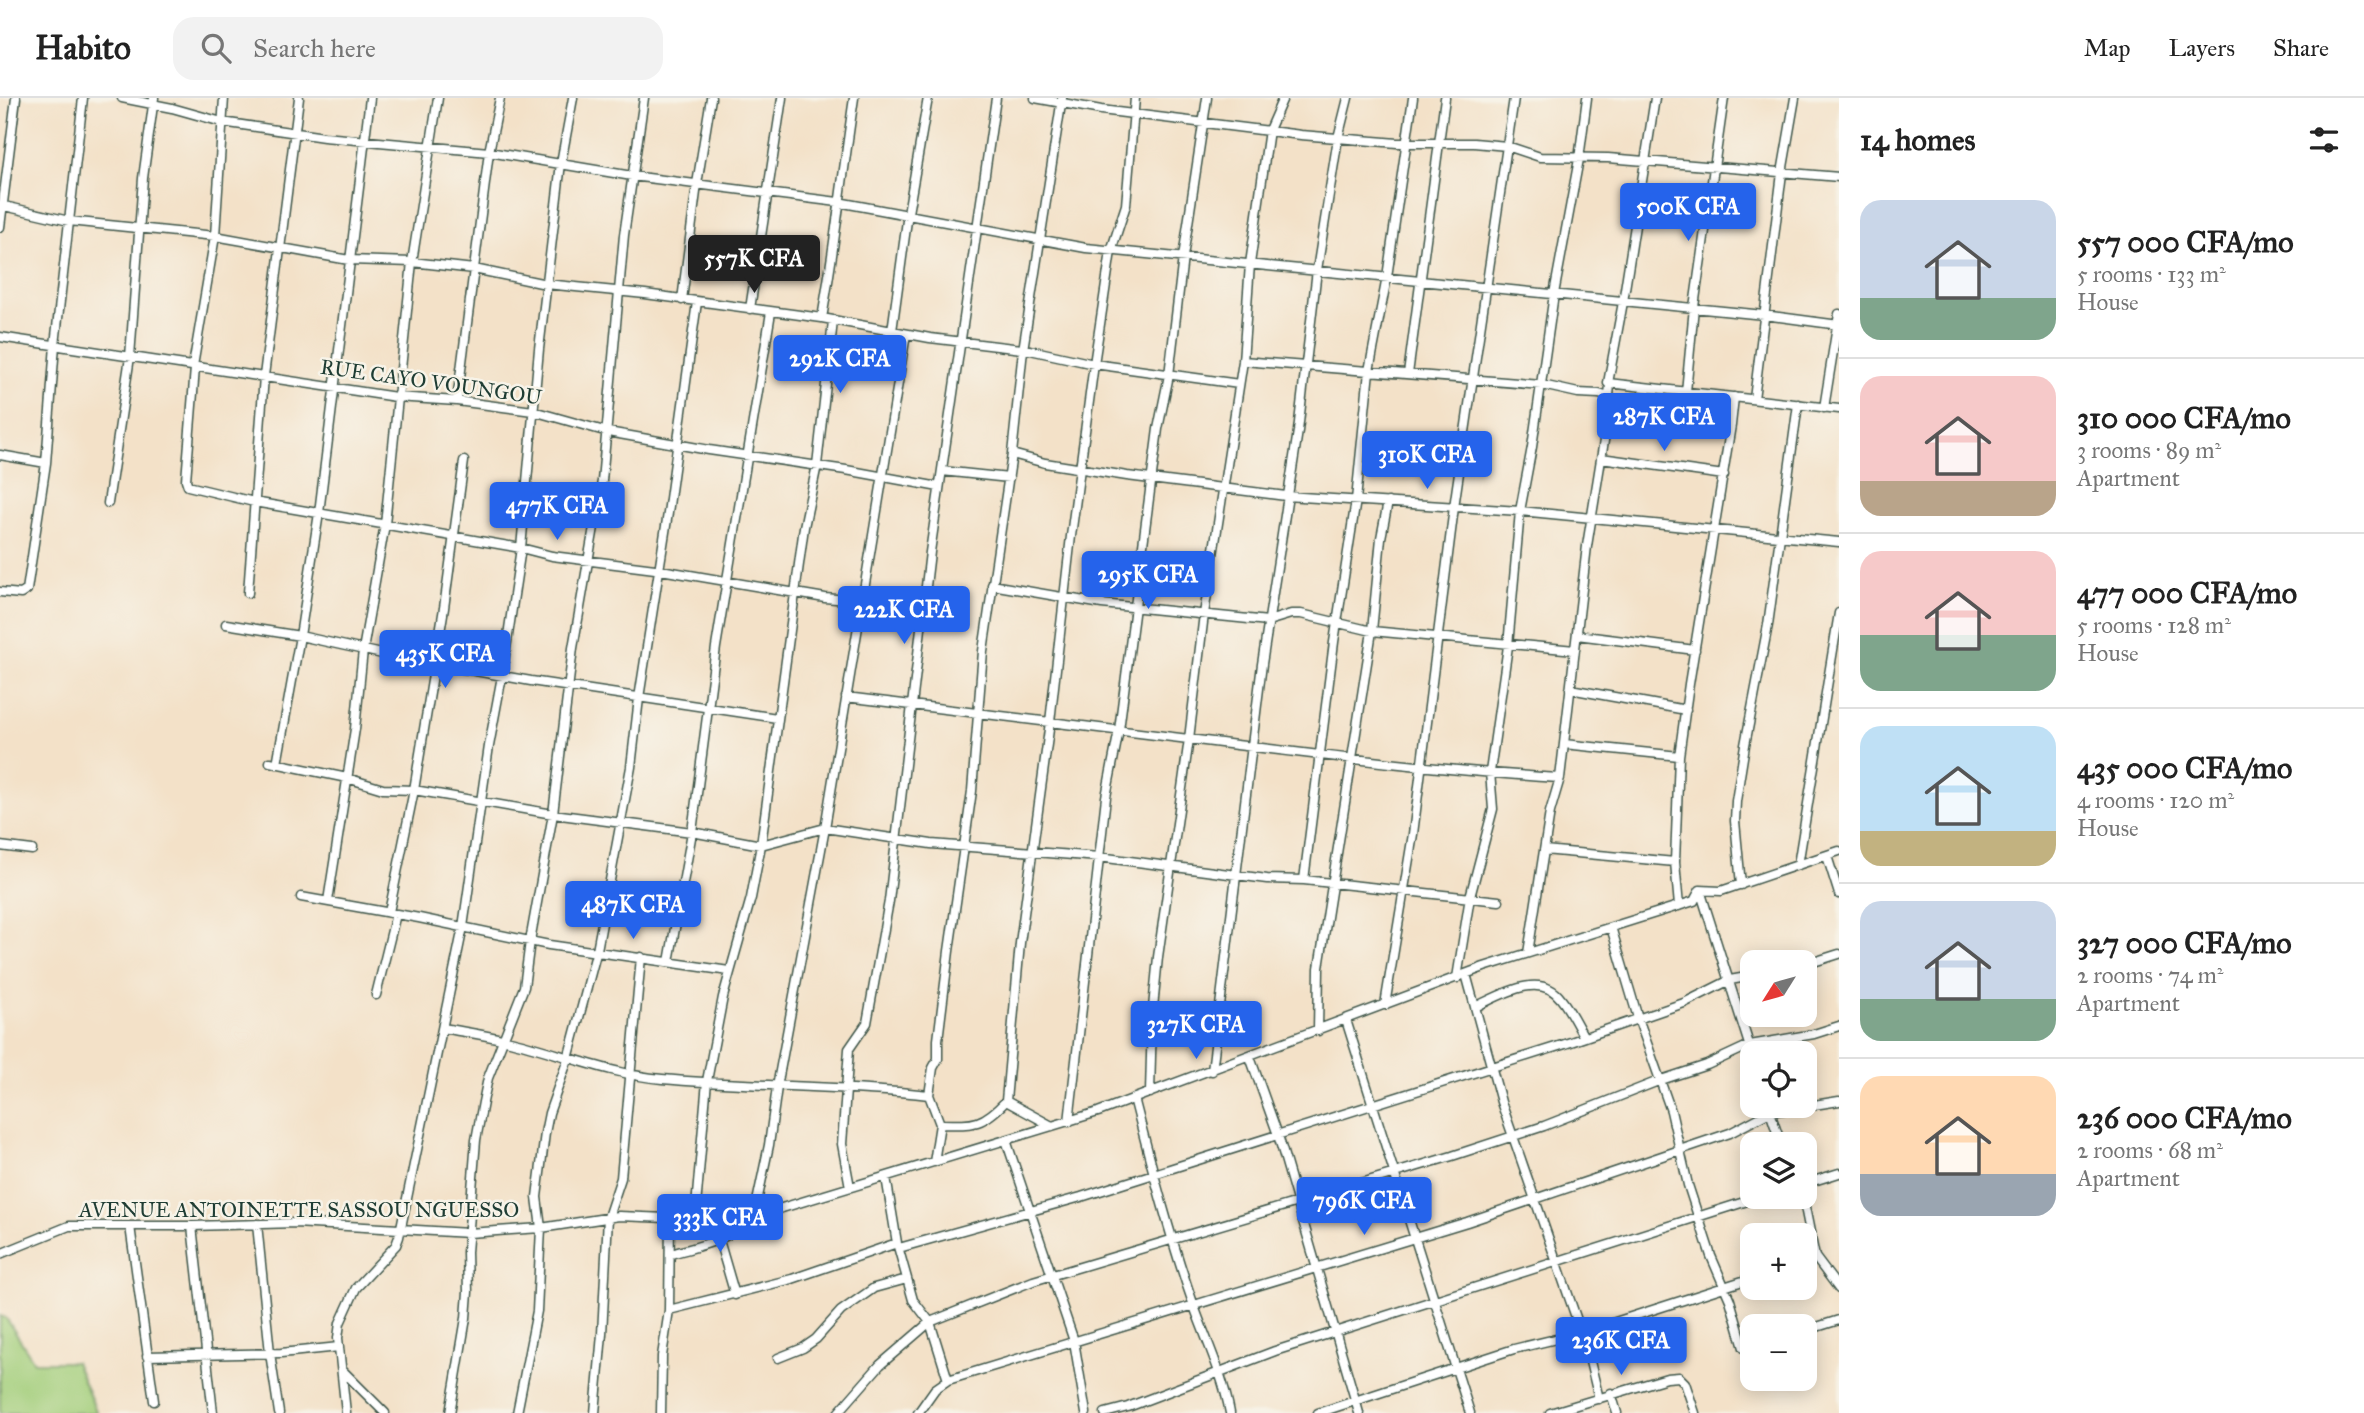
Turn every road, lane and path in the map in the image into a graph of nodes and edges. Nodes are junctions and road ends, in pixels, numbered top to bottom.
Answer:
1 (16, 98) edge
2 (83, 98) edge
3 (122, 98) edge
4 (224, 98) edge
5 (299, 98) edge
6 (370, 98) edge
7 (438, 98) edge
8 (500, 98) edge
9 (573, 98) edge
10 (644, 98) edge
11 (711, 98) edge
12 (782, 98) edge
13 (854, 98) edge
14 (928, 98) edge
15 (996, 98) edge
16 (1035, 98) edge
17 (1135, 98) edge
18 (1207, 98) edge
19 (1283, 98) edge
20 (1348, 98) edge
21 (1413, 98) edge
22 (1445, 98) edge
23 (1514, 98) edge
24 (1587, 98) edge
25 (1655, 98) edge
26 (1724, 98) edge
27 (1795, 98) edge
28 (153, 100) edge
29 (1062, 100) edge
30 (1133, 114) junction
31 (222, 122) junction
32 (1203, 122) junction
33 (1269, 130) junction
34 (293, 132) junction
35 (1338, 138) junction
36 (364, 141) junction
37 (1407, 144) junction
38 (1438, 144) junction
39 (430, 145) junction
40 (1507, 146) junction
41 (489, 152) junction
42 (1579, 159) junction
43 (1646, 160) junction
44 (561, 163) junction
45 (1714, 167) junction
46 (1782, 173) junction
47 (632, 176) junction
48 (1839, 177) edge
49 (697, 184) junction
50 (767, 193) junction
51 (838, 202) junction
52 (1, 205) edge
53 (908, 214) junction
54 (69, 221) junction
55 (0, 227) edge
56 (976, 227) junction
57 (140, 228) junction
58 (215, 236) junction
59 (1041, 241) junction
60 (279, 249) junction
61 (1111, 251) junction
62 (1183, 257) junction
63 (349, 260) junction
64 (412, 262) junction
65 (1250, 264) junction
66 (474, 269) junction
67 (1317, 270) junction
68 (1387, 277) junction
69 (1419, 280) junction
70 (546, 284) junction
71 (1486, 287) junction
72 (618, 291) junction
73 (1554, 294) junction
74 (682, 300) junction
75 (696, 302) junction
76 (1623, 302) junction
77 (1694, 307) junction
78 (750, 309) junction
79 (771, 312) junction
80 (1839, 314) edge
81 (1764, 315) junction
82 (822, 318) junction
83 (833, 321) junction
84 (1838, 325) edge
85 (892, 331) junction
86 (906, 334) junction
87 (0, 337) edge
88 (961, 343) junction
89 (55, 345) junction
90 (1023, 349) junction
91 (130, 356) junction
92 (1243, 361) junction
93 (1094, 364) junction
94 (1305, 366) junction
95 (194, 367) junction
96 (1369, 371) junction
97 (1408, 374) junction
98 (1169, 375) junction
99 (264, 376) junction
100 (1472, 380) junction
101 (1608, 383) junction
102 (1239, 384) junction
103 (1542, 385) junction
104 (335, 388) junction
105 (1686, 392) junction
106 (396, 397) junction
107 (1734, 397) junction
108 (1754, 399) junction
109 (457, 401) junction
110 (1609, 401) junction
111 (1798, 404) junction
112 (1824, 408) junction
113 (1839, 410) edge
114 (533, 411) junction
115 (1731, 425) junction
116 (608, 432) junction
117 (677, 444) junction
118 (1012, 454) junction
119 (0, 455) edge
120 (747, 455) junction
121 (1601, 458) junction
122 (464, 461) dead end
123 (46, 463) junction
124 (817, 465) junction
125 (1081, 468) junction
126 (942, 471) junction
127 (1724, 475) junction
128 (882, 477) junction
129 (1009, 478) junction
130 (1152, 478) junction
131 (939, 487) junction
132 (1223, 488) junction
133 (1286, 496) junction
134 (1356, 500) junction
135 (254, 502) junction
136 (1388, 502) junction
137 (108, 503) dead end
138 (1454, 507) junction
139 (1520, 511) junction
140 (318, 513) junction
141 (1590, 518) junction
142 (385, 524) junction
143 (1714, 530) junction
144 (455, 536) junction
145 (1781, 536) junction
146 (1839, 542) edge
147 (521, 548) junction
148 (588, 561) junction
149 (659, 570) junction
150 (726, 581) junction
151 (992, 585) junction
152 (0, 592) edge
153 (248, 593) dead end
154 (795, 593) junction
155 (1064, 598) junction
156 (862, 601) junction
157 (924, 607) junction
158 (1134, 607) junction
159 (1839, 613) edge
160 (1204, 614) junction
161 (1268, 621) junction
162 (226, 624) dead end
163 (1337, 624) junction
164 (1372, 631) junction
165 (1577, 635) junction
166 (300, 636) junction
167 (1437, 636) junction
168 (1508, 646) junction
169 (363, 650) junction
170 (1575, 650) junction
171 (1695, 650) junction
172 (435, 663) junction
173 (1834, 668) edge
174 (502, 676) junction
175 (568, 687) junction
176 (1570, 689) junction
177 (846, 697) junction
178 (639, 698) junction
179 (911, 705) junction
180 (708, 708) junction
181 (1686, 710) junction
182 (979, 713) junction
183 (777, 718) junction
184 (1050, 722) junction
185 (1119, 730) junction
186 (1189, 739) junction
187 (1564, 744) junction
188 (1251, 747) junction
189 (1321, 755) junction
190 (1679, 756) junction
191 (1352, 758) junction
192 (1420, 765) junction
193 (1490, 772) junction
194 (347, 778) junction
195 (1560, 778) junction
196 (414, 790) junction
197 (481, 801) junction
198 (553, 814) junction
199 (620, 823) junction
200 (825, 828) junction
201 (692, 832) junction
202 (897, 837) junction
203 (761, 845) junction
204 (965, 845) junction
205 (0, 846) edge
206 (32, 850) dead end
207 (1544, 850) junction
208 (1032, 851) junction
209 (1839, 851) edge
210 (1827, 856) junction
211 (1099, 857) junction
212 (1675, 862) junction
213 (1798, 865) junction
214 (1171, 867) junction
215 (1235, 875) junction
216 (1304, 880) junction
217 (1333, 884) junction
218 (1741, 885) junction
219 (1838, 889) edge
220 (1404, 890) junction
221 (1700, 890) junction
222 (301, 897) dead end
223 (1470, 897) junction
224 (328, 901) junction
225 (1499, 901) dead end
226 (1679, 906) junction
227 (392, 913) junction
228 (463, 927) junction
229 (1611, 927) junction
230 (530, 941) junction
231 (597, 950) junction
232 (1528, 953) junction
233 (1839, 954) edge
234 (641, 957) junction
235 (1817, 961) edge
236 (669, 962) junction
237 (729, 971) junction
238 (1466, 974) junction
239 (1457, 978) junction
240 (1740, 979) edge
241 (1730, 981) junction
242 (376, 995) dead end
243 (1385, 1005) junction
244 (1475, 1007) junction
245 (1638, 1018) junction
246 (1346, 1020) junction
247 (1839, 1026) edge
248 (443, 1028) junction
249 (1318, 1031) junction
250 (1584, 1037) junction
251 (505, 1039) junction
252 (1749, 1041) edge
253 (1785, 1041) edge
254 (1740, 1053) edge
255 (1250, 1057) junction
256 (568, 1059) junction
257 (1491, 1066) junction
258 (1212, 1071) junction
259 (630, 1074) junction
260 (1661, 1080) junction
261 (707, 1081) junction
262 (777, 1087) junction
263 (845, 1089) junction
264 (1150, 1093) junction
265 (929, 1095) junction
266 (1134, 1098) junction
267 (1006, 1101) junction
268 (1839, 1101) edge
269 (1373, 1104) junction
270 (1817, 1104) edge
271 (1754, 1118) edge
272 (1069, 1122) junction
273 (940, 1124) junction
274 (1052, 1126) junction
275 (1278, 1135) junction
276 (1514, 1135) junction
277 (1006, 1140) junction
278 (1678, 1150) junction
279 (934, 1162) junction
280 (1154, 1173) junction
281 (1839, 1173) edge
282 (1395, 1174) junction
283 (886, 1177) junction
284 (1817, 1180) edge
285 (850, 1188) junction
286 (1535, 1198) junction
287 (1297, 1202) junction
288 (1740, 1203) edge
289 (1029, 1210) junction
290 (1698, 1215) junction
291 (608, 1217) junction
292 (751, 1217) junction
293 (695, 1218) junction
294 (670, 1219) junction
295 (257, 1224) junction
296 (130, 1226) junction
297 (192, 1226) junction
298 (541, 1228) junction
299 (401, 1229) junction
300 (470, 1233) junction
301 (1415, 1237) junction
302 (1174, 1239) junction
303 (719, 1240) junction
304 (898, 1245) junction
305 (0, 1254) edge
306 (671, 1254) junction
307 (1817, 1260) edge
308 (1556, 1261) junction
309 (1316, 1266) junction
310 (1053, 1275) junction
311 (907, 1279) junction
312 (1740, 1282) edge
313 (1723, 1287) junction
314 (1839, 1289) edge
315 (735, 1295) junction
316 (1435, 1301) junction
317 (1194, 1305) junction
318 (669, 1310) junction
319 (1839, 1321) edge
320 (930, 1322) junction
321 (1817, 1327) edge
322 (1336, 1332) junction
323 (1581, 1333) junction
324 (1740, 1334) edge
325 (1074, 1341) junction
326 (339, 1347) junction
327 (270, 1353) junction
328 (147, 1356) junction
329 (207, 1356) junction
330 (778, 1358) dead end
331 (1454, 1368) junction
332 (342, 1370) junction
333 (1220, 1371) junction
334 (948, 1380) junction
335 (1611, 1393) junction
336 (1599, 1399) junction
337 (1355, 1400) junction
338 (154, 1401) dead end
339 (213, 1413) edge
340 (279, 1413) edge
341 (346, 1413) edge
342 (385, 1413) edge
343 (450, 1413) edge
344 (517, 1413) edge
345 (595, 1413) edge
346 (661, 1413) edge
347 (838, 1413) edge
348 (919, 1413) edge
349 (1086, 1413) edge
350 (1105, 1413) edge
351 (1230, 1413) edge
352 (1318, 1413) edge
353 (1359, 1413) edge
354 (1470, 1413) edge
355 (1550, 1413) edge
356 (1617, 1413) edge
357 (1695, 1413) edge

1 - 52 street
2 - 54 street
3 - 28 street
4 - 31 street
5 - 34 street
6 - 36 street
7 - 39 street
8 - 41 street
9 - 44 street
10 - 47 street
11 - 49 street
12 - 50 street
13 - 51 street
14 - 53 street
15 - 56 street
16 - 29 street
17 - 30 street
18 - 32 street
19 - 33 street
20 - 35 street
21 - 37 street
22 - 38 street
23 - 40 street
24 - 42 street
25 - 43 street
26 - 45 street
27 - 46 street
28 - 31 street
28 - 57 street
29 - 30 street
29 - 59 street
30 - 32 street
30 - 61 street
31 - 34 street
31 - 58 street
32 - 33 street
32 - 62 street
33 - 35 street
33 - 65 street
34 - 36 street
34 - 60 street
35 - 37 street
35 - 67 street
36 - 39 street
36 - 63 street
37 - 38 street
37 - 68 street
38 - 40 street
38 - 69 street
39 - 41 street
39 - 64 street
40 - 42 street
40 - 71 street
41 - 44 street
41 - 66 street
42 - 43 street
42 - 73 street
43 - 45 street
43 - 76 street
44 - 47 street
44 - 70 street
45 - 46 street
45 - 77 street
46 - 48 street
46 - 81 street
47 - 49 street
47 - 72 street
49 - 50 street
49 - 74 street
50 - 51 street
50 - 78 street
51 - 53 street
51 - 82 street
52 - 54 street
52 - 55 street
53 - 56 street
53 - 85 street
54 - 57 street
54 - 89 street
56 - 59 street
56 - 88 street
57 - 58 street
57 - 91 street
58 - 60 street
58 - 95 street
59 - 61 street
59 - 90 street
60 - 63 street
60 - 99 street
61 - 62 street
61 - 93 street
62 - 65 street
62 - 98 street
63 - 64 street
63 - 104 street
64 - 66 street
64 - 106 street
65 - 67 street
65 - 92 street
66 - 70 street
66 - 109 street
67 - 68 street
67 - 94 street
68 - 69 street
68 - 96 street
69 - 71 street
69 - 97 street
70 - 72 street
70 - 114 street
71 - 73 street
71 - 100 street
72 - 74 street
72 - 116 street
73 - 76 street
73 - 103 street
74 - 75 street
75 - 78 street
75 - 117 street
76 - 77 street
76 - 101 street
77 - 81 street
77 - 105 street
78 - 79 street
79 - 82 street
79 - 120 street
80 - 84 street
81 - 84 street
81 - 108 street
82 - 83 street
83 - 85 street
83 - 124 street
84 - 112 street
85 - 86 street
86 - 88 street
86 - 128 street
87 - 89 street, RUE CAYO VOUNGOU
88 - 90 street
88 - 126 street
89 - 91 street, RUE CAYO VOUNGOU
89 - 123 street
90 - 93 street
90 - 118 street
91 - 95 street, RUE CAYO VOUNGOU
91 - 137 street
92 - 94 street
92 - 102 street
93 - 98 street
93 - 125 street
94 - 96 street
94 - 133 street
95 - 99 street, RUE CAYO VOUNGOU
95 - 135 street
96 - 97 street
96 - 134 street
97 - 100 street
98 - 102 street
98 - 130 street
99 - 104 street, RUE CAYO VOUNGOU
99 - 135 street
100 - 103 street
100 - 138 street
101 - 105 street
101 - 110 street
102 - 132 street
103 - 110 street
103 - 139 street
104 - 106 street, RUE CAYO VOUNGOU
104 - 140 street
105 - 107 street
106 - 109 street, RUE CAYO VOUNGOU
106 - 142 street
107 - 108 street
107 - 115 street
108 - 111 street
109 - 114 street, RUE CAYO VOUNGOU
110 - 115 street
110 - 121 street
111 - 112 street
111 - 145 street
112 - 113 street
114 - 116 street, RUE CAYO VOUNGOU
114 - 147 street
115 - 127 street
116 - 117 street, RUE CAYO VOUNGOU
116 - 148 street
117 - 120 street, RUE CAYO VOUNGOU
117 - 149 street
118 - 125 street
118 - 129 street
119 - 123 street
120 - 124 street, RUE CAYO VOUNGOU
120 - 150 street
121 - 127 street
121 - 141 street
122 - 144 street
123 - 152 street
124 - 128 street, RUE CAYO VOUNGOU
124 - 154 street
125 - 130 street
125 - 155 street
126 - 129 street
126 - 131 street
127 - 143 street
128 - 131 street, RUE CAYO VOUNGOU
128 - 156 street
129 - 151 street
130 - 132 street
130 - 158 street
131 - 157 street
132 - 133 street
132 - 160 street
133 - 134 street
133 - 161 street
134 - 136 street
134 - 163 street
135 - 140 street
135 - 153 street
136 - 138 street
136 - 164 street
138 - 139 street
138 - 167 street
139 - 141 street
139 - 168 street
140 - 142 street
140 - 166 street
141 - 143 street
141 - 165 street
142 - 144 street
142 - 169 street
143 - 145 street
143 - 171 street
144 - 147 street
144 - 172 street
145 - 146 street
145 - 218 street
147 - 148 street
147 - 174 street
148 - 149 street
148 - 175 street
149 - 150 street
149 - 178 street
150 - 154 street
150 - 180 street
151 - 155 street
151 - 182 street
154 - 156 street
154 - 183 street
155 - 158 street
155 - 184 street
156 - 157 street
156 - 177 street
157 - 179 street
158 - 160 street
158 - 185 street
159 - 173 street
160 - 161 street
160 - 186 street
161 - 163 street
161 - 188 street
162 - 166 street
163 - 164 street
163 - 189 street
164 - 167 street
164 - 191 street
165 - 170 street
165 - 171 street
166 - 169 street
166 - 194 street
167 - 168 street
167 - 192 street
168 - 170 street
168 - 193 street
169 - 172 street
169 - 194 street
170 - 176 street
171 - 181 street
172 - 174 street
172 - 196 street
173 - 213 street
174 - 175 street
174 - 197 street
175 - 178 street
175 - 198 street
176 - 181 street
176 - 187 street
177 - 179 street
177 - 200 street
178 - 180 street
178 - 199 street
179 - 182 street
179 - 202 street
180 - 183 street
180 - 201 street
181 - 190 street
182 - 184 street
182 - 204 street
183 - 203 street
184 - 185 street
184 - 208 street
185 - 186 street
185 - 211 street
186 - 188 street
186 - 214 street
187 - 190 street
187 - 195 street
188 - 189 street
188 - 215 street
189 - 191 street
189 - 216 street
190 - 212 street
191 - 192 street
191 - 217 street
192 - 193 street
192 - 220 street
193 - 195 street
193 - 223 street
194 - 196 street
194 - 224 street
195 - 207 street
196 - 197 street
196 - 227 street
197 - 198 street
197 - 228 street
198 - 199 street
198 - 230 street
199 - 201 street
199 - 231 street
200 - 202 street
200 - 203 street
200 - 262 street
201 - 203 street
201 - 236 street
202 - 204 street
202 - 263 street
203 - 237 street
204 - 208 street
204 - 265 street
205 - 206 street
207 - 212 street
207 - 232 street
208 - 211 street
208 - 267 street
209 - 210 street
210 - 213 street
210 - 219 street
211 - 214 street
211 - 272 street
212 - 226 street
213 - 218 street
214 - 215 street
214 - 264 street
215 - 216 street
215 - 258 street
216 - 217 street
217 - 220 street
217 - 249 street
218 - 221 street
220 - 223 street
220 - 243 street
221 - 226 street, AVENUE ANTOINETTE SASSOU NGUESSO
221 - 241 street
222 - 224 street
223 - 225 street
223 - 239 street
224 - 227 street
226 - 229 street, AVENUE ANTOINETTE SASSOU NGUESSO
227 - 228 street
227 - 242 street
228 - 230 street
228 - 248 street
229 - 232 street, AVENUE ANTOINETTE SASSOU NGUESSO
229 - 245 street
230 - 231 street
230 - 251 street
231 - 234 street
231 - 256 street
232 - 238 street, AVENUE ANTOINETTE SASSOU NGUESSO
233 - 235 street
234 - 236 street
234 - 259 street
236 - 237 street
237 - 261 street
238 - 239 street, AVENUE ANTOINETTE SASSOU NGUESSO
238 - 244 street
239 - 243 street, AVENUE ANTOINETTE SASSOU NGUESSO
240 - 241 street
241 - 245 street
241 - 252 street
243 - 246 street, AVENUE ANTOINETTE SASSOU NGUESSO
244 - 250 street
244 - 257 street
245 - 250 street
245 - 260 street
246 - 249 street, AVENUE ANTOINETTE SASSOU NGUESSO
246 - 269 street
247 - 253 street
248 - 251 street
248 - 299 street
249 - 255 street, AVENUE ANTOINETTE SASSOU NGUESSO
250 - 257 street
251 - 256 street
251 - 300 street
254 - 260 street
255 - 258 street, AVENUE ANTOINETTE SASSOU NGUESSO
255 - 275 street
256 - 259 street
256 - 298 street
257 - 269 street
257 - 276 street
258 - 264 street, AVENUE ANTOINETTE SASSOU NGUESSO
259 - 261 street
259 - 291 street
260 - 276 street
260 - 278 street
261 - 262 street
261 - 293 street
262 - 263 street
262 - 292 street
263 - 265 street
263 - 285 street
264 - 266 street, AVENUE ANTOINETTE SASSOU NGUESSO
265 - 273 street
266 - 272 street, AVENUE ANTOINETTE SASSOU NGUESSO
266 - 280 street
267 - 273 street
267 - 274 street
268 - 270 street
269 - 275 street
269 - 282 street
271 - 278 street
272 - 274 street, AVENUE ANTOINETTE SASSOU NGUESSO
273 - 279 street
274 - 277 street, AVENUE ANTOINETTE SASSOU NGUESSO
275 - 280 street
275 - 287 street
276 - 282 street
276 - 286 street
277 - 279 street, AVENUE ANTOINETTE SASSOU NGUESSO
277 - 289 street
278 - 286 street
278 - 290 street
279 - 283 street, AVENUE ANTOINETTE SASSOU NGUESSO
280 - 289 street
280 - 302 street
281 - 284 street
282 - 287 street
282 - 301 street
283 - 285 street, AVENUE ANTOINETTE SASSOU NGUESSO
283 - 304 street
285 - 292 street, AVENUE ANTOINETTE SASSOU NGUESSO
286 - 301 street
286 - 308 street
287 - 302 street
287 - 309 street
288 - 290 street
289 - 304 street
289 - 310 street
290 - 308 street
290 - 313 street
291 - 294 street, AVENUE ANTOINETTE SASSOU NGUESSO
291 - 298 street, AVENUE ANTOINETTE SASSOU NGUESSO
291 - 345 street
292 - 293 street, AVENUE ANTOINETTE SASSOU NGUESSO
292 - 303 street
293 - 294 street, AVENUE ANTOINETTE SASSOU NGUESSO
294 - 306 street
295 - 297 street, AVENUE ANTOINETTE SASSOU NGUESSO
295 - 299 street, AVENUE ANTOINETTE SASSOU NGUESSO
295 - 327 street
296 - 297 street, AVENUE ANTOINETTE SASSOU NGUESSO
296 - 305 street, AVENUE ANTOINETTE SASSOU NGUESSO
296 - 328 street
297 - 329 street
298 - 300 street, AVENUE ANTOINETTE SASSOU NGUESSO
298 - 344 street
299 - 300 street, AVENUE ANTOINETTE SASSOU NGUESSO
299 - 326 street
300 - 343 street
301 - 309 street
301 - 316 street
302 - 310 street
302 - 317 street
303 - 306 street
303 - 315 street
304 - 311 street
304 - 315 street
306 - 318 street
307 - 314 street
308 - 316 street
308 - 323 street
309 - 317 street
309 - 322 street
310 - 320 street
310 - 325 street
311 - 320 street
311 - 330 street
312 - 313 street
313 - 323 street
313 - 324 street
315 - 318 street
316 - 322 street
316 - 331 street
317 - 325 street
317 - 333 street
318 - 346 street
319 - 321 street
320 - 334 street
320 - 347 street
322 - 333 street
322 - 337 street
323 - 331 street
323 - 336 street
325 - 334 street
325 - 349 street
326 - 327 street
326 - 332 street
327 - 329 street
327 - 340 street
328 - 329 street
328 - 338 street
329 - 339 street
331 - 337 street
331 - 354 street
332 - 341 street
332 - 342 street
333 - 350 street
333 - 351 street
334 - 348 street
335 - 336 street
335 - 356 street
335 - 357 street
336 - 355 street
337 - 352 street
337 - 353 street

